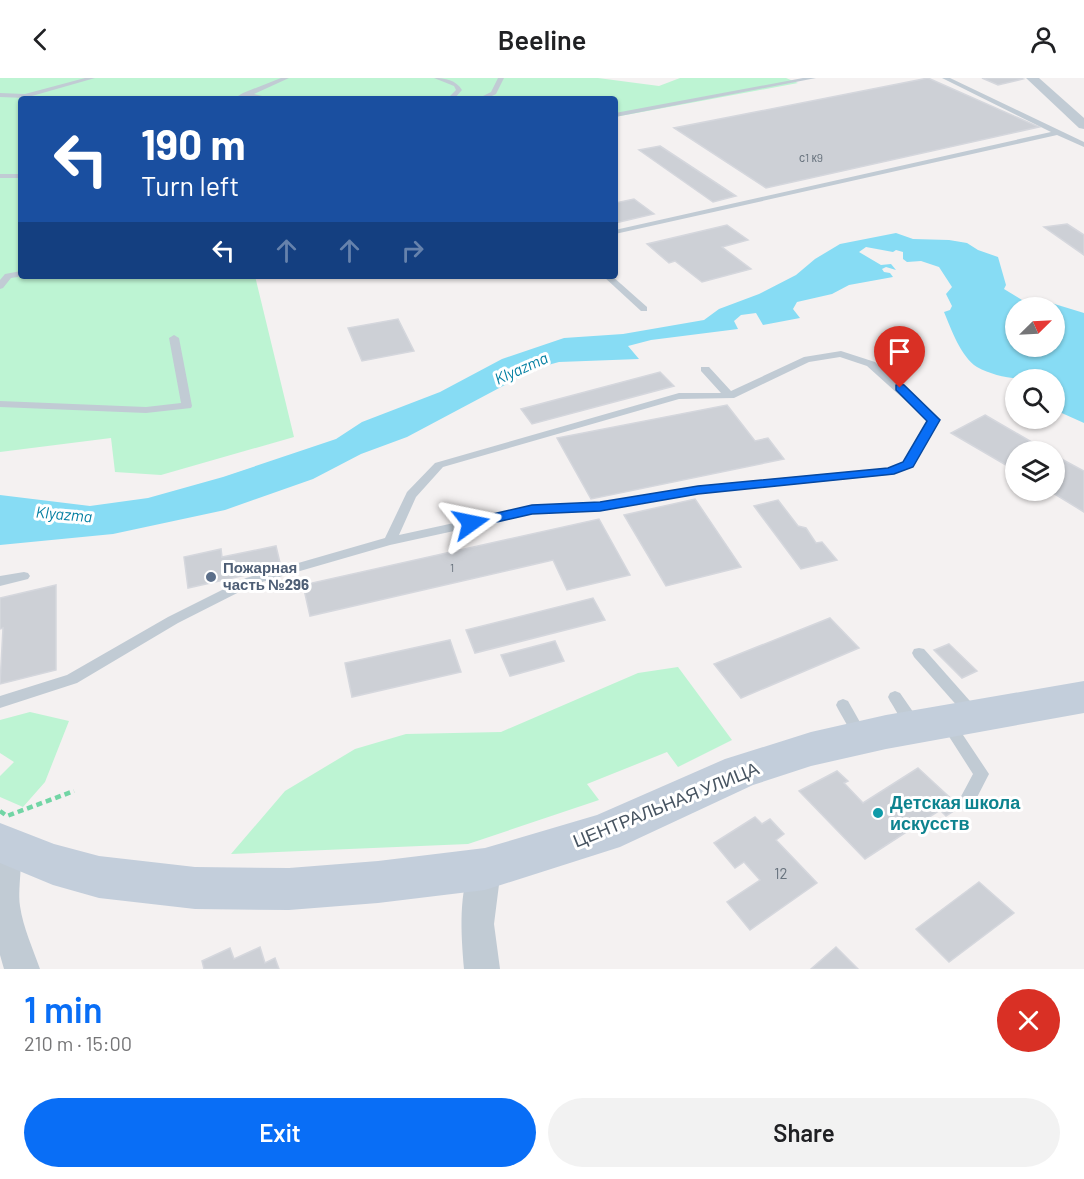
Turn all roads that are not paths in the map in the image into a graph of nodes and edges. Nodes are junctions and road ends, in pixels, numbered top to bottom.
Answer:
1 (92, 78) edge
2 (286, 78) edge
3 (437, 78) edge
4 (501, 78) edge
5 (813, 78) edge
6 (945, 78) edge
7 (1032, 78) edge
8 (245, 94) junction
9 (0, 95) edge
10 (241, 96) edge
11 (255, 96) edge
12 (453, 96) edge
13 (487, 96) edge
14 (618, 114) edge
15 (1084, 125) edge
16 (1059, 132) junction
17 (1084, 145) edge
18 (0, 176) edge
19 (18, 176) edge
20 (618, 231) edge
21 (4, 277) edge
22 (610, 279) edge
23 (0, 286) edge
24 (644, 309) dead end
25 (174, 338) dead end
26 (705, 369) dead end
27 (730, 396) junction
28 (0, 404) edge
29 (390, 541) junction
30 (24, 576) dead end
31 (0, 581) edge
32 (919, 653) dead end
33 (1084, 697) edge
34 (0, 702) edge
35 (933, 715) junction
36 (965, 804) dead end
37 (4, 835) edge
38 (485, 869) junction
39 (22, 969) edge
40 (482, 969) edge

1 - 9 lane
2 - 8 lane
3 - 12 lane
4 - 13 lane
5 - 14 lane
6 - 16 lane
7 - 15 street
8 - 10 lane
8 - 11 lane
16 - 17 lane
16 - 20 lane
18 - 19 lane
21 - 23 lane
22 - 24 lane
25 - 28 lane
26 - 27 lane
27 - 29 lane
27 - 29 lane
29 - 34 lane
30 - 31 lane
32 - 35 lane
33 - 35 street, ЦЕНТРАЛЬНАЯ УЛИЦА
35 - 36 lane
35 - 38 street, ЦЕНТРАЛЬНАЯ УЛИЦА
37 - 38 street, ЦЕНТРАЛЬНАЯ УЛИЦА
37 - 39 street
38 - 40 street

